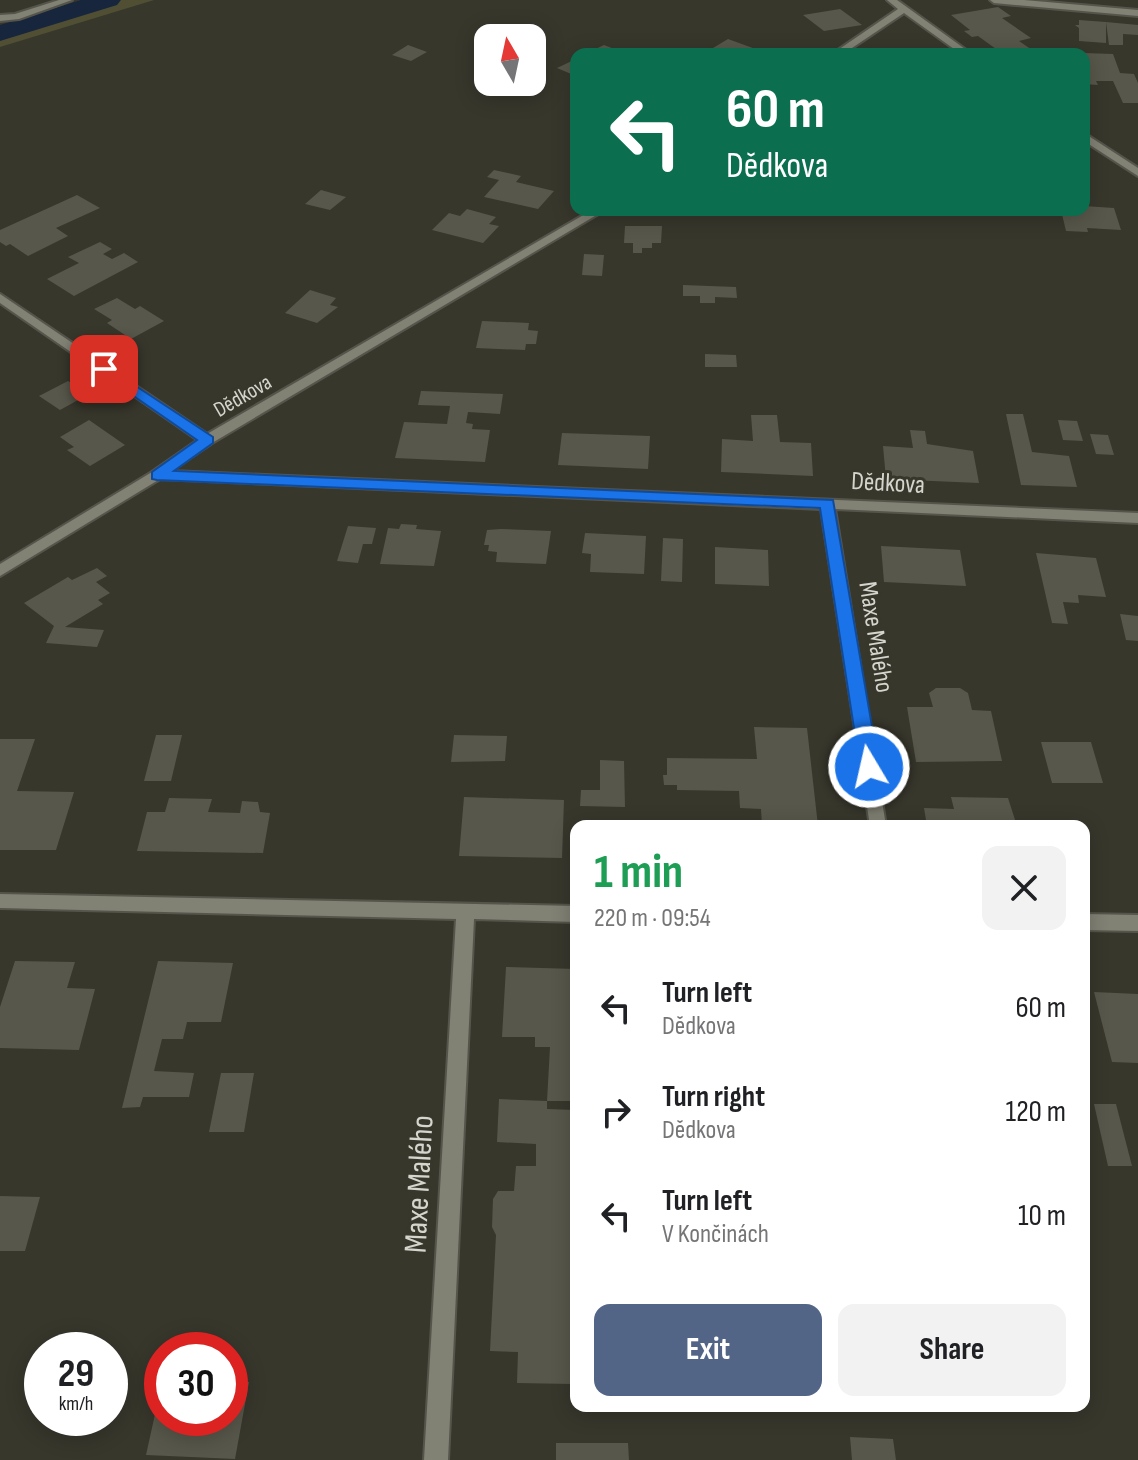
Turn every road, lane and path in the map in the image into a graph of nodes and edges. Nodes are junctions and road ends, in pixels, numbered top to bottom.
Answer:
1 (68, 0) edge
2 (891, 0) edge
3 (994, 0) edge
4 (904, 9) junction
5 (1138, 13) edge
6 (0, 18) edge
7 (846, 48) edge
8 (959, 48) edge
9 (1090, 140) edge
10 (1138, 173) edge
11 (590, 216) edge
12 (0, 298) edge
13 (207, 440) junction
14 (157, 475) junction
15 (827, 504) junction
16 (1138, 518) edge
17 (0, 571) edge
18 (877, 820) edge
19 (0, 901) edge
20 (465, 912) junction
21 (570, 914) edge
22 (1090, 922) edge
23 (1138, 923) edge
24 (436, 1460) edge

1 - 6 street
2 - 4 street
3 - 5 street
4 - 7 street
4 - 8 street
9 - 10 street
11 - 13 street, Dědkova
12 - 13 street
13 - 14 street, Dědkova
14 - 15 street, Dědkova
14 - 17 street, Dědkova
15 - 16 street, Dědkova
15 - 18 street, Maxe Malého
19 - 20 street
20 - 21 street
20 - 24 street, Maxe Malého
22 - 23 street

